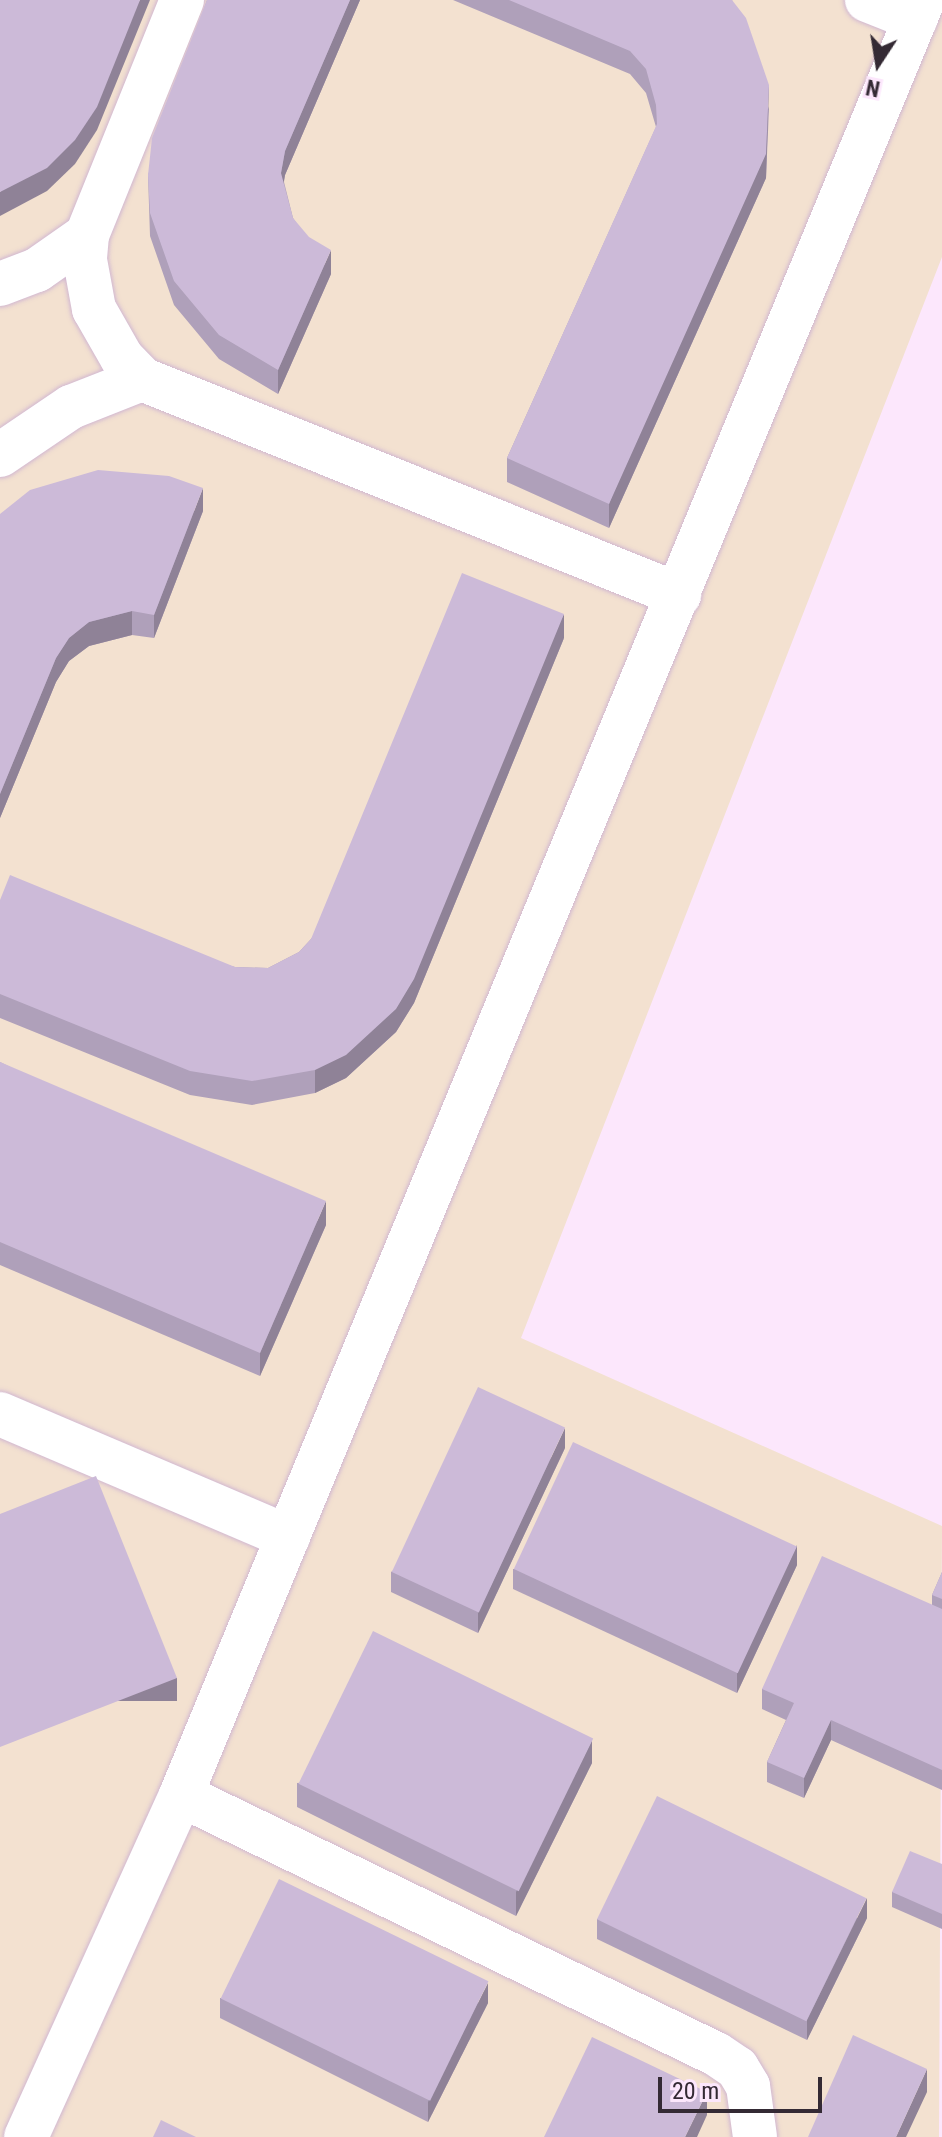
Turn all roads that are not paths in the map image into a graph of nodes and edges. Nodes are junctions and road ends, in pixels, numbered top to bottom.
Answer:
1 (182, 0) edge
2 (867, 0) edge
3 (919, 9) edge
4 (87, 235) junction
5 (0, 284) edge
6 (142, 379) junction
7 (0, 455) edge
8 (679, 595) junction
9 (0, 1414) edge
10 (288, 1537) junction
11 (181, 1795) junction
12 (26, 2137) edge
13 (755, 2137) edge

1 - 4 lane
2 - 3 lane
3 - 8 lane
4 - 5 lane
4 - 6 lane
6 - 7 lane
6 - 8 lane
8 - 10 lane
9 - 10 lane
10 - 11 lane
11 - 12 lane
11 - 13 lane

